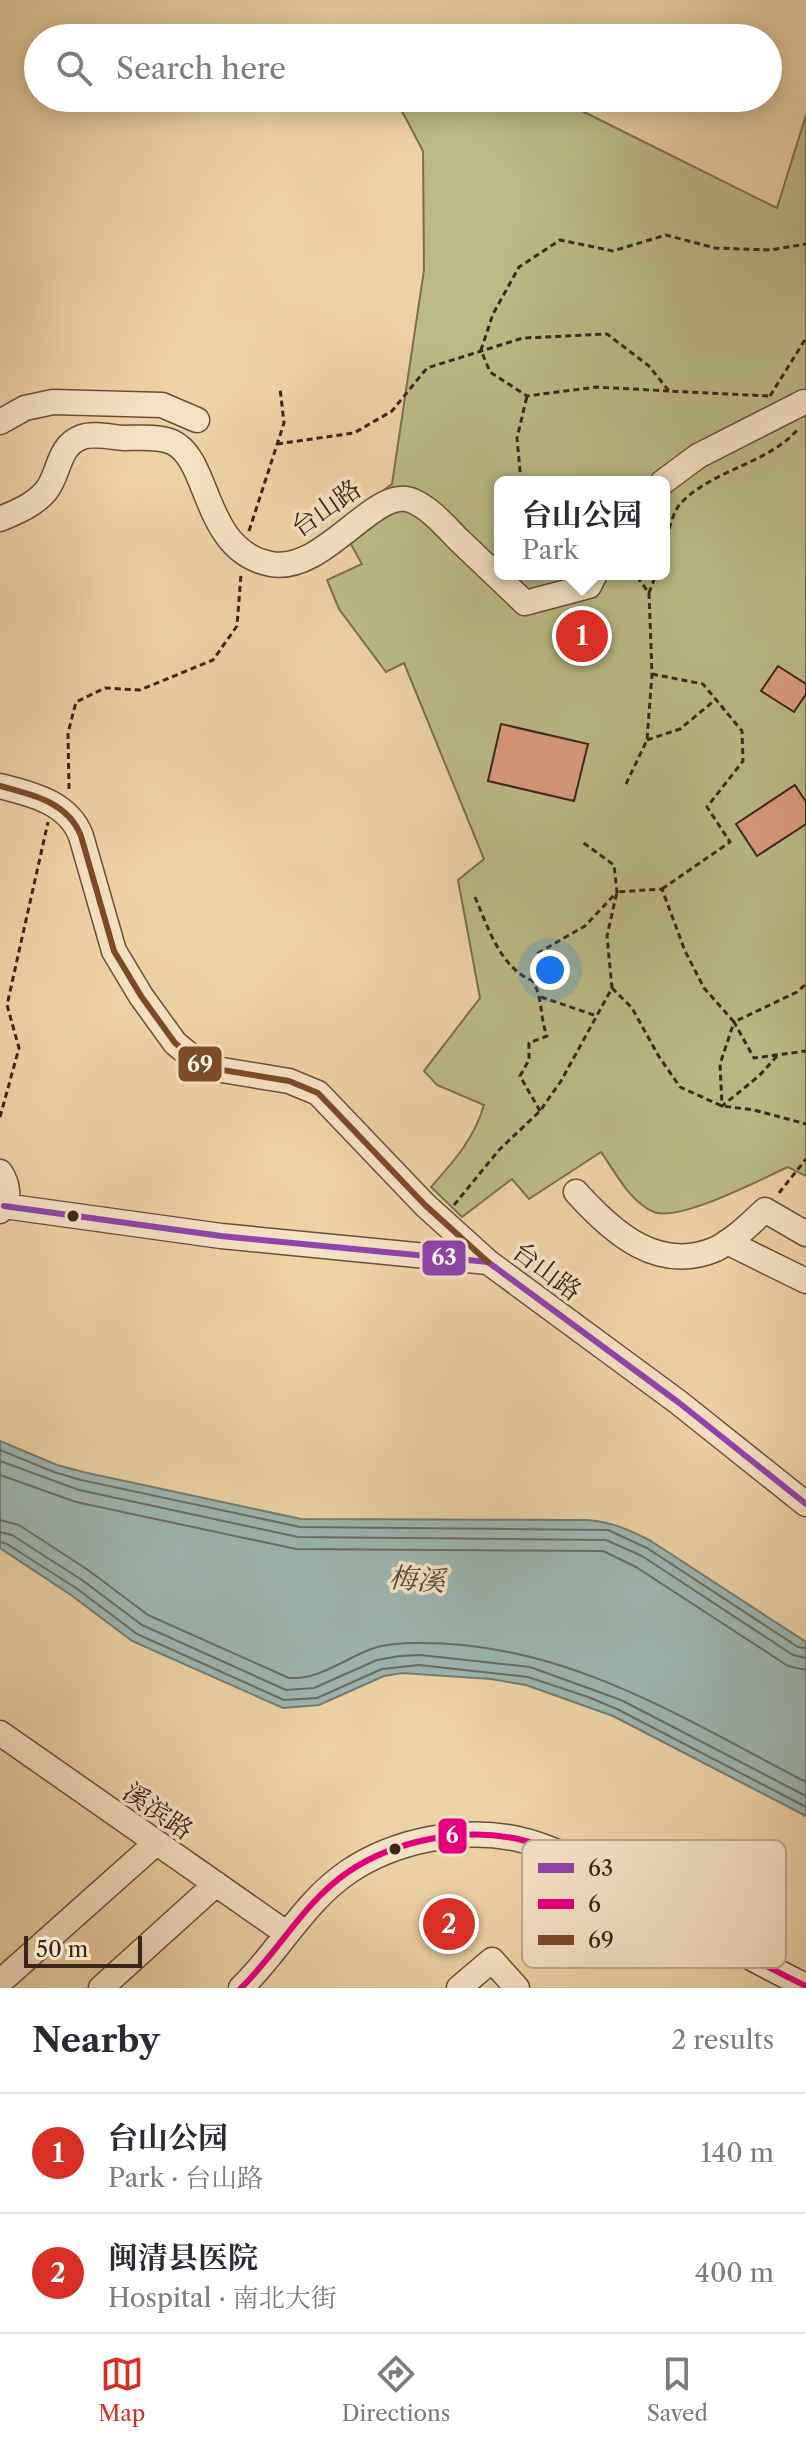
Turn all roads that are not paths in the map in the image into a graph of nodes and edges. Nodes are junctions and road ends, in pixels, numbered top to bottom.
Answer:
1 (803, 410) edge
2 (197, 420) dead end
3 (0, 422) edge
4 (670, 477) edge
5 (0, 519) edge
6 (494, 573) edge
7 (501, 580) edge
8 (592, 580) edge
9 (0, 786) edge
10 (0, 1172) edge
11 (576, 1192) dead end
12 (2, 1208) edge
13 (806, 1234) edge
14 (727, 1242) junction
15 (488, 1262) junction
16 (806, 1281) edge
17 (806, 1504) edge
18 (0, 1733) edge
19 (522, 1841) edge
20 (156, 1843) junction
21 (216, 1884) junction
22 (286, 1933) junction
23 (773, 1968) edge
24 (0, 1982) edge
25 (806, 1986) edge
26 (101, 1988) edge
27 (241, 1988) edge
28 (459, 1988) edge
29 (517, 1988) edge

1 - 4 street
2 - 3 street
5 - 6 street, 台山路
7 - 8 street, 台山路
9 - 15 street
10 - 12 street
11 - 14 street
12 - 15 street, 台山路
13 - 14 street
14 - 16 street
15 - 17 street, 台山路
18 - 20 street, 溪滨路
19 - 22 street
20 - 21 street, 溪滨路
20 - 24 street
21 - 22 street, 溪滨路
21 - 26 street
22 - 27 street
23 - 25 street
28 - 29 street

